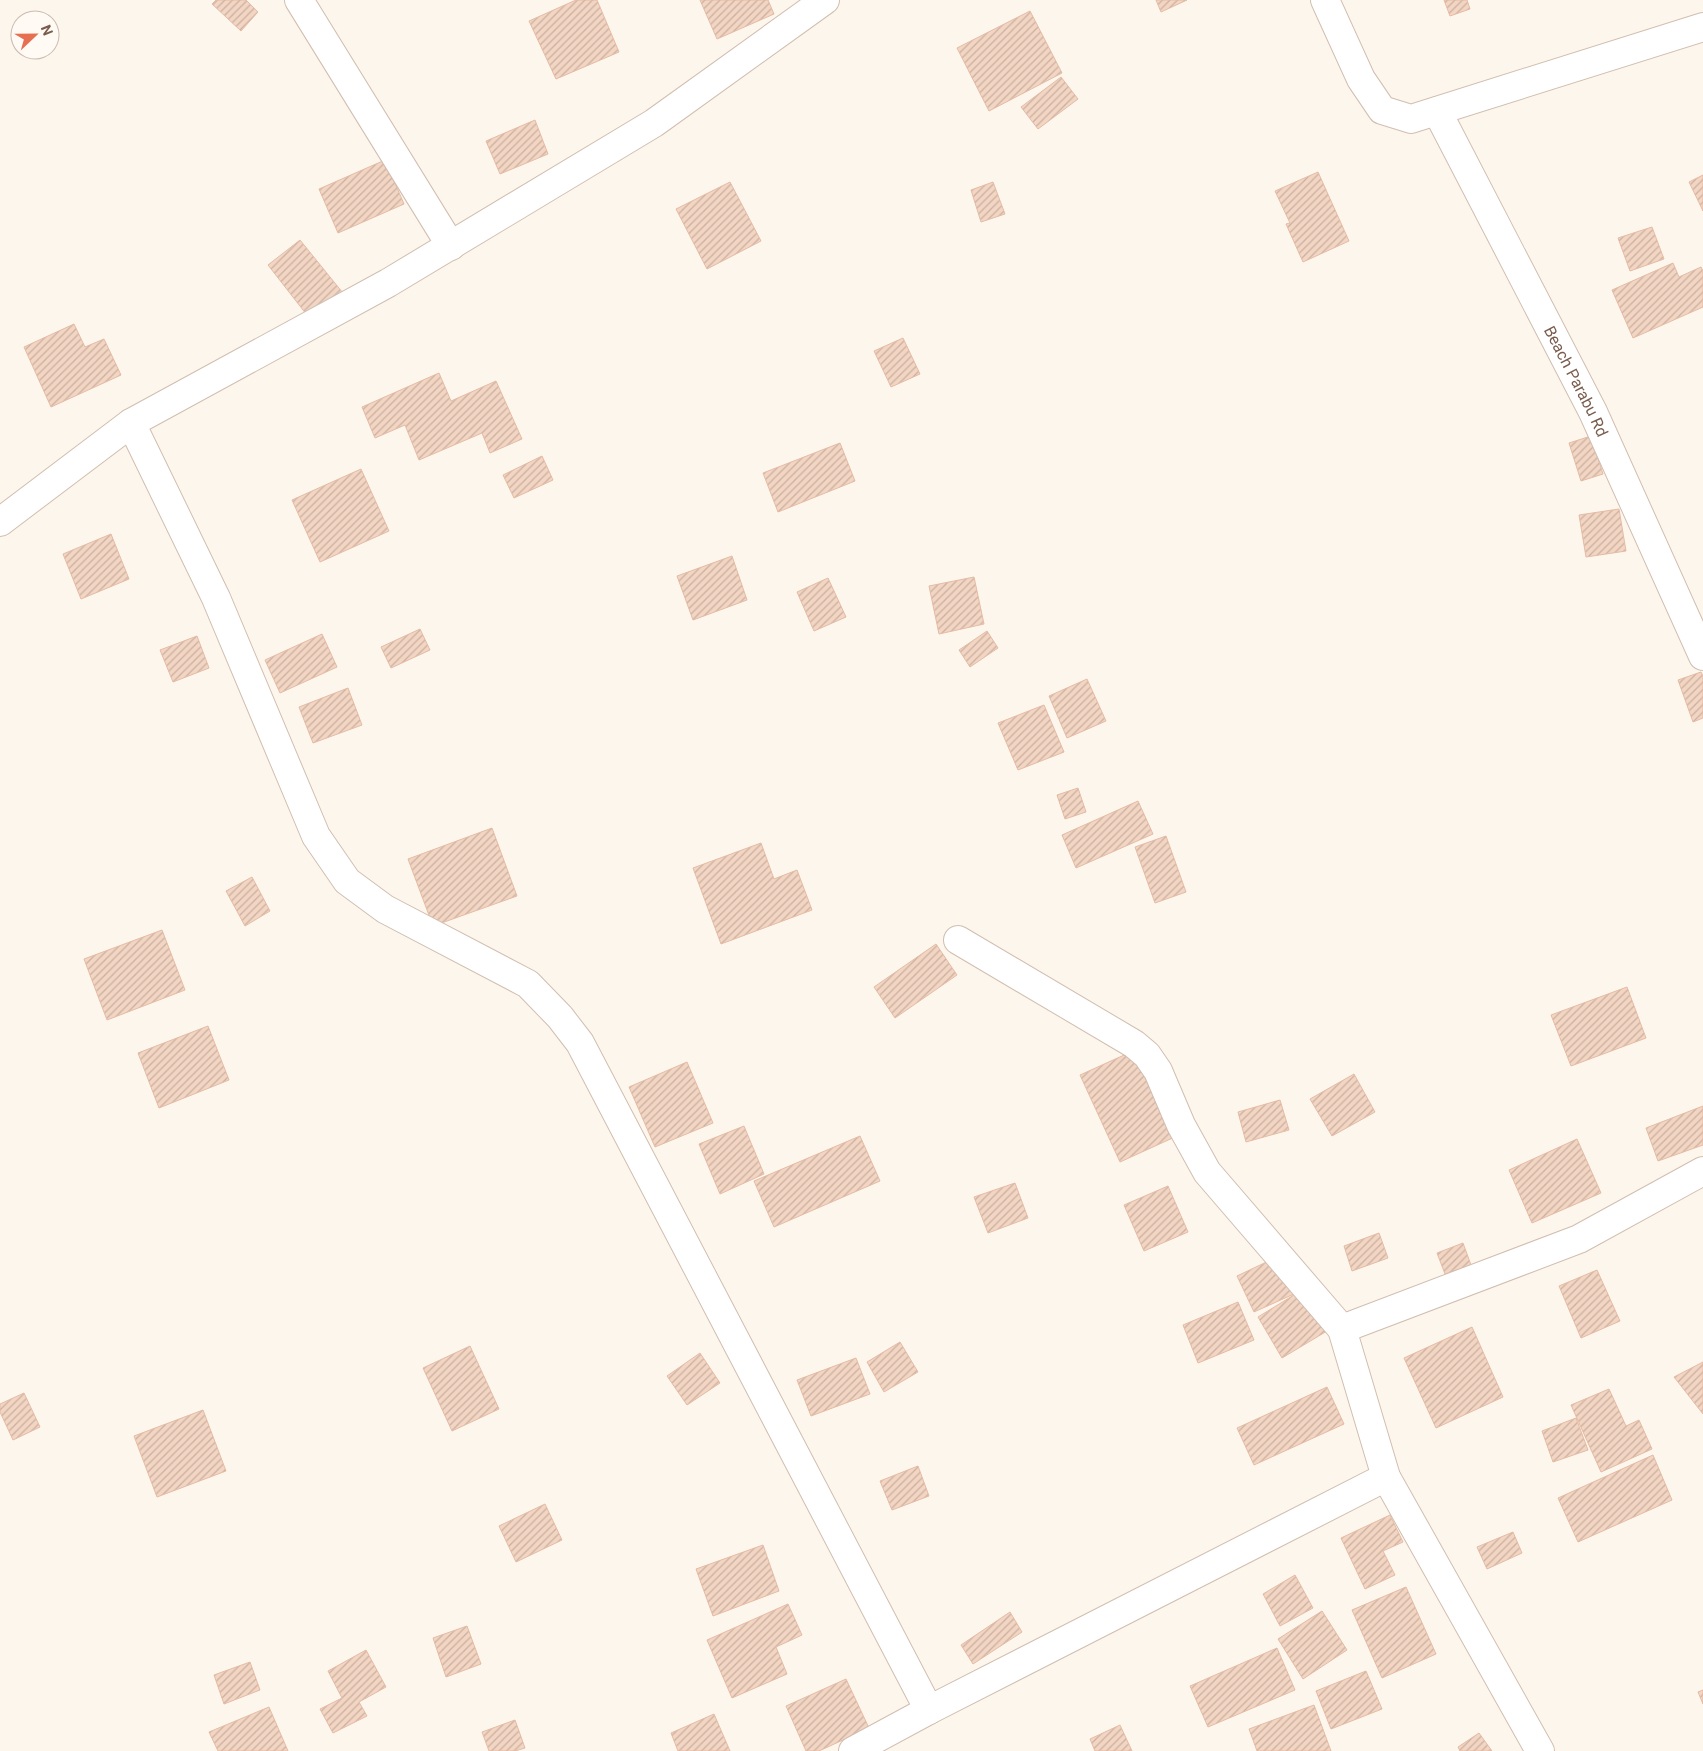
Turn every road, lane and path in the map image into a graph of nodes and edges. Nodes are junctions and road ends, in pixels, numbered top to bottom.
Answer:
1 (299, 0) edge
2 (825, 0) edge
3 (1325, 0) edge
4 (1703, 27) edge
5 (1437, 111) junction
6 (450, 246) junction
7 (131, 423) junction
8 (0, 522) edge
9 (1703, 656) edge
10 (958, 940) dead end
11 (1703, 1171) edge
12 (1342, 1329) junction
13 (1386, 1477) junction
14 (929, 1710) junction
15 (853, 1751) edge
16 (1540, 1751) edge

1 - 6 street
2 - 6 street
3 - 5 street
4 - 5 street
5 - 9 street, Beach Parabu Rd
6 - 7 street
7 - 8 street
7 - 14 street
10 - 12 street
11 - 12 street
12 - 13 street
13 - 14 street
13 - 16 street
14 - 15 street

